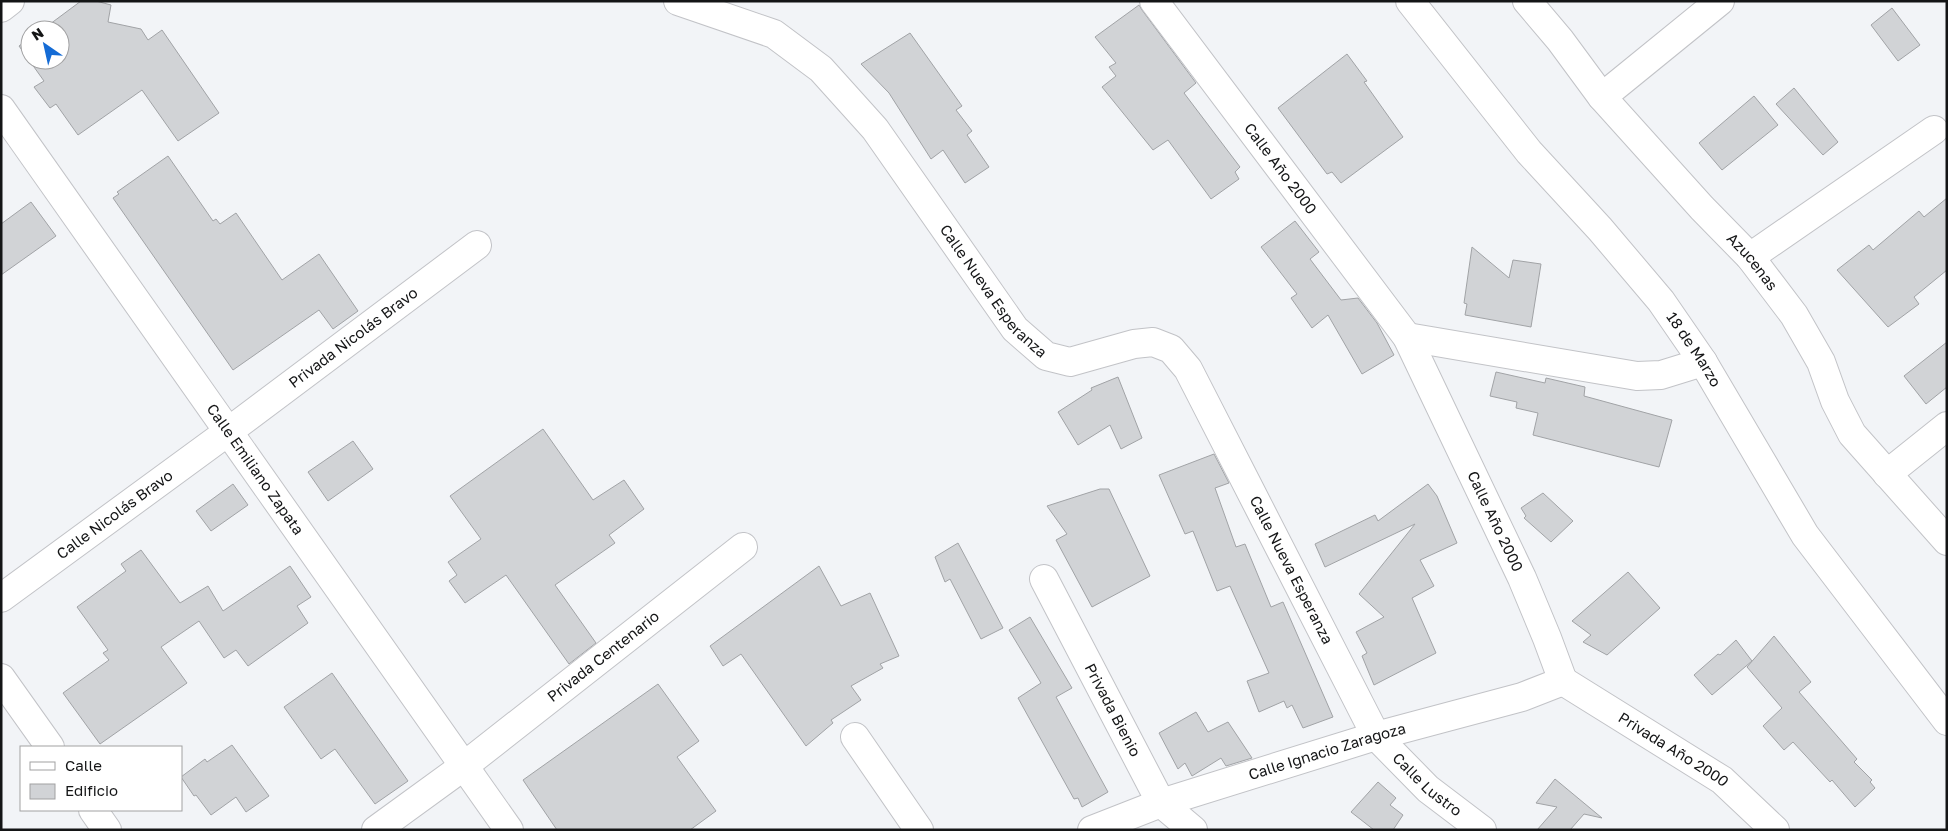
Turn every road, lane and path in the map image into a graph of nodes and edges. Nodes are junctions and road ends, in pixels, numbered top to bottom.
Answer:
1 (10, 1) edge
2 (678, 1) edge
3 (1154, 1) edge
4 (1410, 1) edge
5 (1527, 1) edge
6 (1720, 1) edge
7 (1, 8) edge
8 (1602, 98) junction
9 (1, 108) edge
10 (1934, 130) dead end
11 (477, 246) dead end
12 (1750, 257) junction
13 (1407, 337) junction
14 (1703, 362) junction
15 (1947, 426) edge
16 (228, 432) junction
17 (1887, 474) junction
18 (1947, 541) edge
19 (744, 548) dead end
20 (1044, 579) dead end
21 (1, 598) edge
22 (1, 678) edge
23 (1563, 681) junction
24 (1947, 721) edge
25 (1376, 736) junction
26 (855, 737) dead end
27 (49, 746) edge
28 (464, 766) junction
29 (1160, 803) junction
30 (94, 811) edge
31 (107, 830) edge
32 (376, 830) edge
33 (509, 830) edge
34 (919, 830) edge
35 (1092, 830) edge
36 (1193, 830) edge
37 (1482, 830) edge
38 (1775, 830) edge

1 - 7 street
2 - 25 street, Calle Nueva Esperanza
3 - 13 street, Calle Año 2000
4 - 14 street, 18 de Marzo
5 - 8 street, Azucenas
6 - 8 street
8 - 12 street, Azucenas
9 - 16 street, Calle Emiliano Zapata
10 - 12 street
11 - 16 street, Privada Nicolás Bravo
12 - 17 street, Azucenas
13 - 14 street
13 - 23 street, Calle Año 2000
14 - 24 street, 18 de Marzo
15 - 17 street
16 - 21 street, Calle Nicolás Bravo
16 - 28 street, Calle Emiliano Zapata
17 - 18 street, Azucenas
19 - 28 street, Privada Centenario
20 - 29 street, Privada Bienio
22 - 27 street
23 - 25 street, Calle Ignacio Zaragoza
23 - 38 street, Privada Año 2000
25 - 29 street, Calle Ignacio Zaragoza
25 - 37 street, Calle Lustro
26 - 34 street
28 - 32 street, Privada Centenario
28 - 33 street, Calle Emiliano Zapata
29 - 35 street, Calle Ignacio Zaragoza
29 - 36 street, Privada Bienio
30 - 31 street

